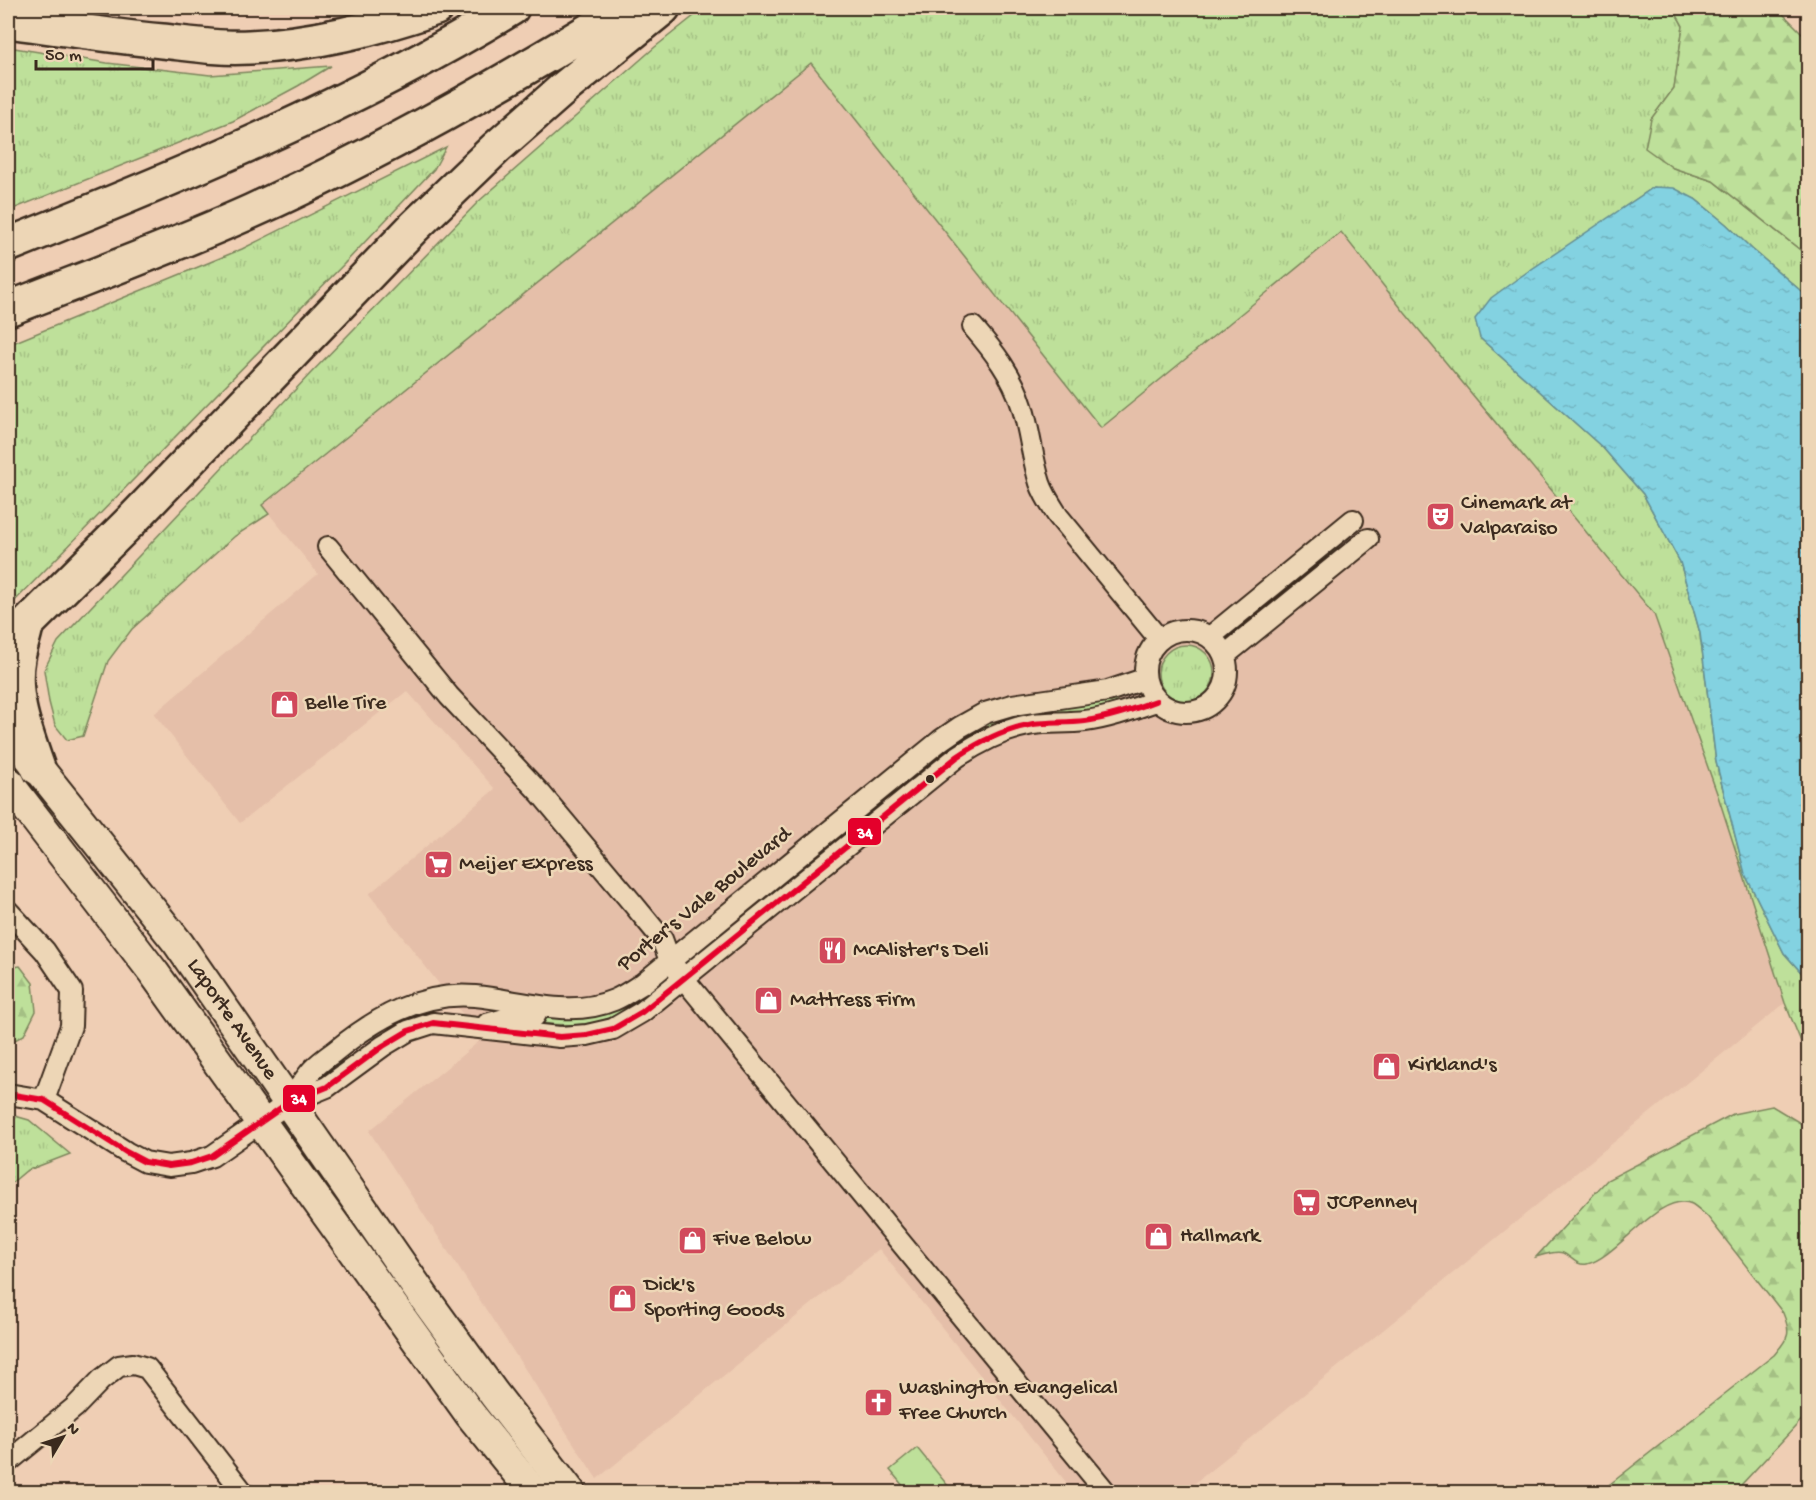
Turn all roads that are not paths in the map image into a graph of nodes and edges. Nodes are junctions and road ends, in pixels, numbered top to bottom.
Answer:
1 (436, 8) edge
2 (512, 8) edge
3 (626, 8) edge
4 (663, 8) edge
5 (8, 21) edge
6 (8, 245) edge
7 (8, 309) edge
8 (973, 327) dead end
9 (1353, 520) dead end
10 (1368, 539) dead end
11 (327, 547) dead end
12 (17, 635) edge
13 (1210, 637) junction
14 (1159, 639) junction
15 (1224, 656) junction
16 (1144, 679) junction
17 (1156, 701) junction
18 (8, 730) edge
19 (38, 768) junction
20 (8, 784) edge
21 (8, 911) edge
22 (670, 961) junction
23 (684, 979) junction
24 (540, 1007) junction
25 (473, 1027) junction
26 (8, 1094) edge
27 (44, 1100) junction
28 (288, 1103) junction
29 (260, 1123) junction
30 (8, 1461) edge
31 (243, 1492) edge
32 (532, 1492) edge
33 (570, 1492) edge
34 (1106, 1492) edge

1 - 5 highway
2 - 6 highway
3 - 7 highway
4 - 12 highway
8 - 14 street
9 - 13 street
10 - 15 street
11 - 22 street
12 - 19 highway
13 - 14 street
13 - 15 street
14 - 16 street
15 - 17 street
16 - 17 street
16 - 22 street, Porter's Vale Boulevard
17 - 23 street, Porter's Vale Boulevard
18 - 19 main road, Laporte Avenue
19 - 28 main road, Laporte Avenue
20 - 29 main road, Laporte Avenue
21 - 27 street
22 - 23 street
22 - 24 street, Porter's Vale Boulevard
23 - 25 street, Porter's Vale Boulevard
23 - 34 street
24 - 25 street
24 - 28 street, Porter's Vale Boulevard
25 - 28 street, Porter's Vale Boulevard
26 - 27 street
27 - 29 street, Porter's Vale Boulevard
28 - 29 street, Porter's Vale Boulevard
28 - 33 main road, Laporte Avenue
29 - 32 main road, Laporte Avenue
30 - 31 street

